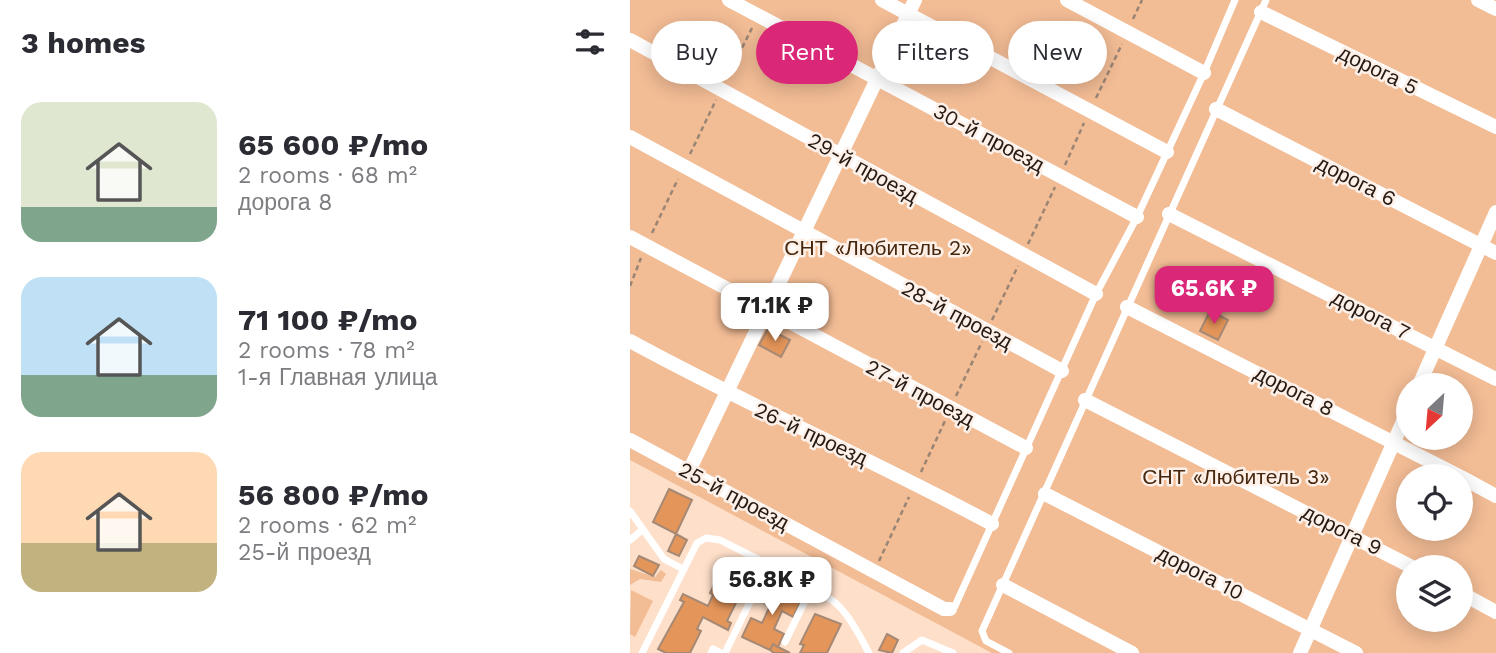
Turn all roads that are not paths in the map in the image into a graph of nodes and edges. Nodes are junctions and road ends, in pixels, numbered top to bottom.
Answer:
1 (729, 0) edge
2 (882, 0) edge
3 (915, 0) edge
4 (1067, 0) edge
5 (1235, 0) edge
6 (1478, 0) edge
7 (1264, 6) edge
8 (1496, 9) edge
9 (908, 15) junction
10 (905, 21) edge
11 (630, 40) edge
12 (1204, 74) junction
13 (872, 76) edge
14 (873, 84) edge
15 (887, 84) edge
16 (1216, 109) junction
17 (1496, 127) edge
18 (630, 137) edge
19 (1167, 152) junction
20 (838, 155) junction
21 (1496, 212) edge
22 (1169, 214) junction
23 (1137, 217) junction
24 (804, 233) junction
25 (630, 237) edge
26 (1480, 244) junction
27 (1496, 253) edge
28 (1096, 294) junction
29 (1127, 307) junction
30 (765, 312) junction
31 (630, 341) edge
32 (1436, 347) junction
33 (1062, 371) junction
34 (1424, 373) edge
35 (1496, 379) edge
36 (727, 394) junction
37 (1084, 400) junction
38 (1396, 437) edge
39 (630, 440) edge
40 (1394, 441) junction
41 (1026, 448) junction
42 (1436, 464) edge
43 (689, 471) junction
44 (1473, 484) edge
45 (1045, 494) junction
46 (1496, 496) edge
47 (630, 512) edge
48 (992, 524) junction
49 (642, 530) junction
50 (1351, 534) junction
51 (630, 540) edge
52 (1396, 558) edge
53 (768, 565) junction
54 (683, 569) junction
55 (803, 582) dead end
56 (1003, 585) junction
57 (1473, 600) edge
58 (950, 609) joint
59 (1496, 612) edge
60 (1311, 629) junction
61 (785, 642) dead end
62 (642, 653) edge
63 (711, 653) edge
64 (723, 653) edge
65 (869, 653) edge
66 (903, 653) edge
67 (953, 653) edge
68 (1009, 653) edge
69 (1132, 653) edge
70 (1300, 653) edge
71 (1356, 653) edge

1 - 13 street, 30-й проезд
2 - 9 street
3 - 9 street
4 - 12 street
5 - 12 lane
6 - 8 street
7 - 16 lane
7 - 17 street, дорога 5
9 - 10 street
9 - 19 street
11 - 20 street, 29-й проезд
12 - 19 lane
14 - 20 street
15 - 23 street, 30-й проезд
16 - 22 lane
16 - 26 street, дорога 6
18 - 24 street, 28-й проезд
19 - 23 lane
20 - 24 street
20 - 28 street, 29-й проезд
21 - 26 street
22 - 29 lane
22 - 32 street, дорога 7
23 - 28 lane
24 - 30 street
24 - 33 street, 28-й проезд
25 - 30 street, 27-й проезд
26 - 27 street, дорога 6
26 - 32 street
28 - 33 lane
29 - 37 lane
29 - 40 street, дорога 8
30 - 36 street
30 - 41 street, 27-й проезд
31 - 36 street, 26-й проезд
32 - 34 street
32 - 35 street, дорога 7
33 - 41 lane
36 - 43 street
36 - 48 street, 26-й проезд
37 - 45 lane
37 - 50 street, дорога 9
38 - 40 street
39 - 43 street, 25-й проезд
40 - 42 street, дорога 8
40 - 50 street
41 - 48 lane
43 - 58 street, 25-й проезд
44 - 46 street, дорога 8
45 - 56 lane
45 - 60 street, дорога 10
47 - 49 lane
48 - 58 lane
49 - 51 lane
49 - 54 lane
50 - 52 street, дорога 9
50 - 60 street
53 - 54 lane
53 - 55 lane
53 - 64 lane
54 - 62 lane
56 - 68 lane
56 - 69 street
57 - 59 street
60 - 70 street
60 - 71 street, дорога 10
61 - 65 lane
63 - 64 lane
66 - 67 lane

